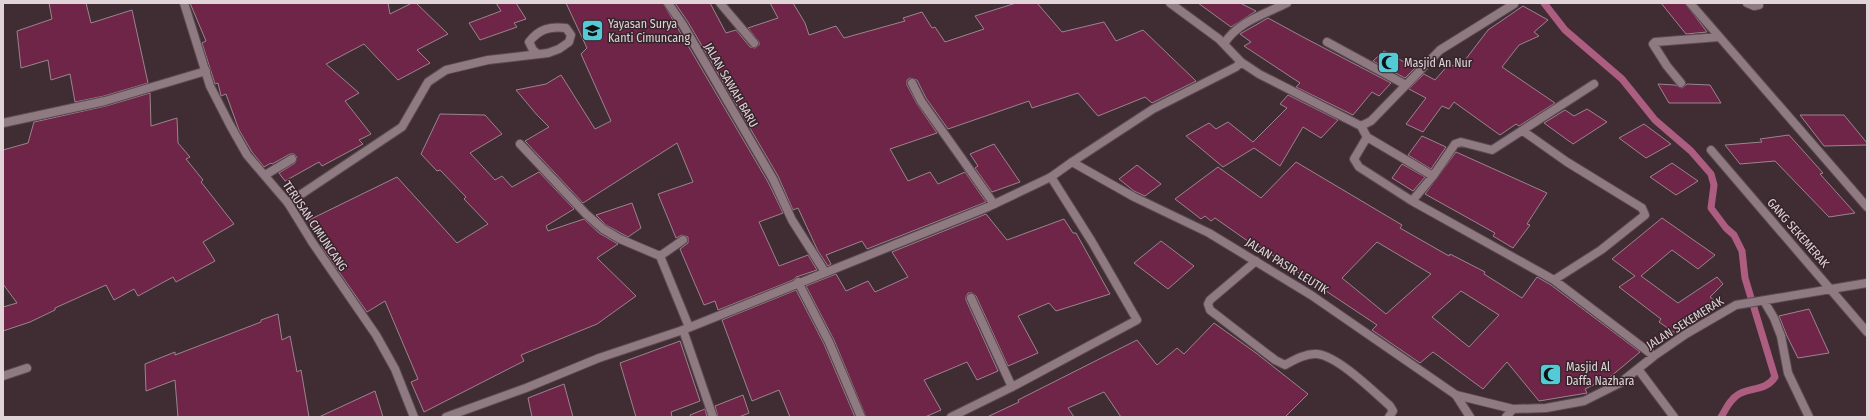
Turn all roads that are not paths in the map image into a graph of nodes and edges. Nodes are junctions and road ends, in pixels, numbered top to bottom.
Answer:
1 (184, 3) edge
2 (668, 3) edge
3 (720, 3) edge
4 (1170, 3) edge
5 (1287, 3) edge
6 (1690, 3) edge
7 (1747, 3) edge
8 (1758, 3) edge
9 (1514, 4) dead end
10 (1719, 37) junction
11 (1327, 42) dead end
12 (754, 43) dead end
13 (1224, 44) junction
14 (538, 54) junction
15 (1241, 62) junction
16 (206, 71) junction
17 (912, 83) dead end
18 (1681, 83) dead end
19 (1594, 84) dead end
20 (1406, 85) junction
21 (3, 123) edge
22 (1361, 126) junction
23 (1523, 131) junction
24 (1367, 138) junction
25 (520, 144) dead end
26 (1711, 150) dead end
27 (292, 159) dead end
28 (1072, 162) junction
29 (265, 175) junction
30 (1433, 176) junction
31 (1051, 177) junction
32 (1412, 201) junction
33 (288, 203) junction
34 (994, 204) junction
35 (1867, 207) edge
36 (683, 240) dead end
37 (660, 256) junction
38 (1256, 260) junction
39 (824, 272) junction
40 (1554, 280) junction
41 (798, 282) junction
42 (1867, 283) edge
43 (1829, 288) junction
44 (971, 298) dead end
45 (1760, 302) junction
46 (686, 328) junction
47 (1867, 332) edge
48 (1654, 356) junction
49 (27, 368) dead end
50 (1638, 369) junction
51 (3, 376) edge
52 (1012, 387) junction
53 (1456, 394) junction
54 (1513, 409) junction
55 (1808, 415) edge
56 (414, 417) edge
57 (446, 417) edge
58 (713, 417) edge
59 (861, 417) edge
60 (951, 417) edge
61 (1389, 417) edge
62 (1470, 417) edge
63 (1506, 417) edge
64 (1674, 417) edge

1 - 16 street, TERUSAN CIMUNCANG
2 - 39 street, JALAN SAWAH BARU
3 - 12 street
4 - 13 street
5 - 13 street
6 - 10 street
7 - 8 street
9 - 20 street
10 - 18 street
10 - 35 street
11 - 20 street
13 - 15 street
14 - 14 street
14 - 33 street
15 - 22 street
15 - 28 street
16 - 21 street
16 - 29 street, TERUSAN CIMUNCANG
17 - 34 street
19 - 23 street
20 - 22 street
22 - 24 street
23 - 30 street
23 - 40 street
24 - 30 street
24 - 32 street
25 - 37 street
26 - 43 street, GANG SEKEMERAK
27 - 29 street
28 - 31 street
28 - 38 street, JALAN PASIR LEUTIK
29 - 33 street, TERUSAN CIMUNCANG
30 - 32 street
31 - 34 street
31 - 52 street
32 - 40 street
33 - 56 street, TERUSAN CIMUNCANG
34 - 39 street
36 - 37 street
37 - 46 street
38 - 53 street, JALAN PASIR LEUTIK
38 - 61 street
39 - 41 street
40 - 48 street
41 - 46 street
41 - 59 street
42 - 43 street, JALAN SEKEMERAK
43 - 45 street, JALAN SEKEMERAK
43 - 47 street, GANG SEKEMERAK
44 - 52 street
45 - 48 street, JALAN SEKEMERAK
45 - 55 street
46 - 57 street
46 - 58 street
48 - 50 street, JALAN SEKEMERAK
49 - 51 street
50 - 54 street, JALAN SEKEMERAK
50 - 64 street
52 - 60 street
53 - 54 street, JALAN SEKEMERAK
53 - 62 street, JALAN PASIR LEUTIK
54 - 63 street

